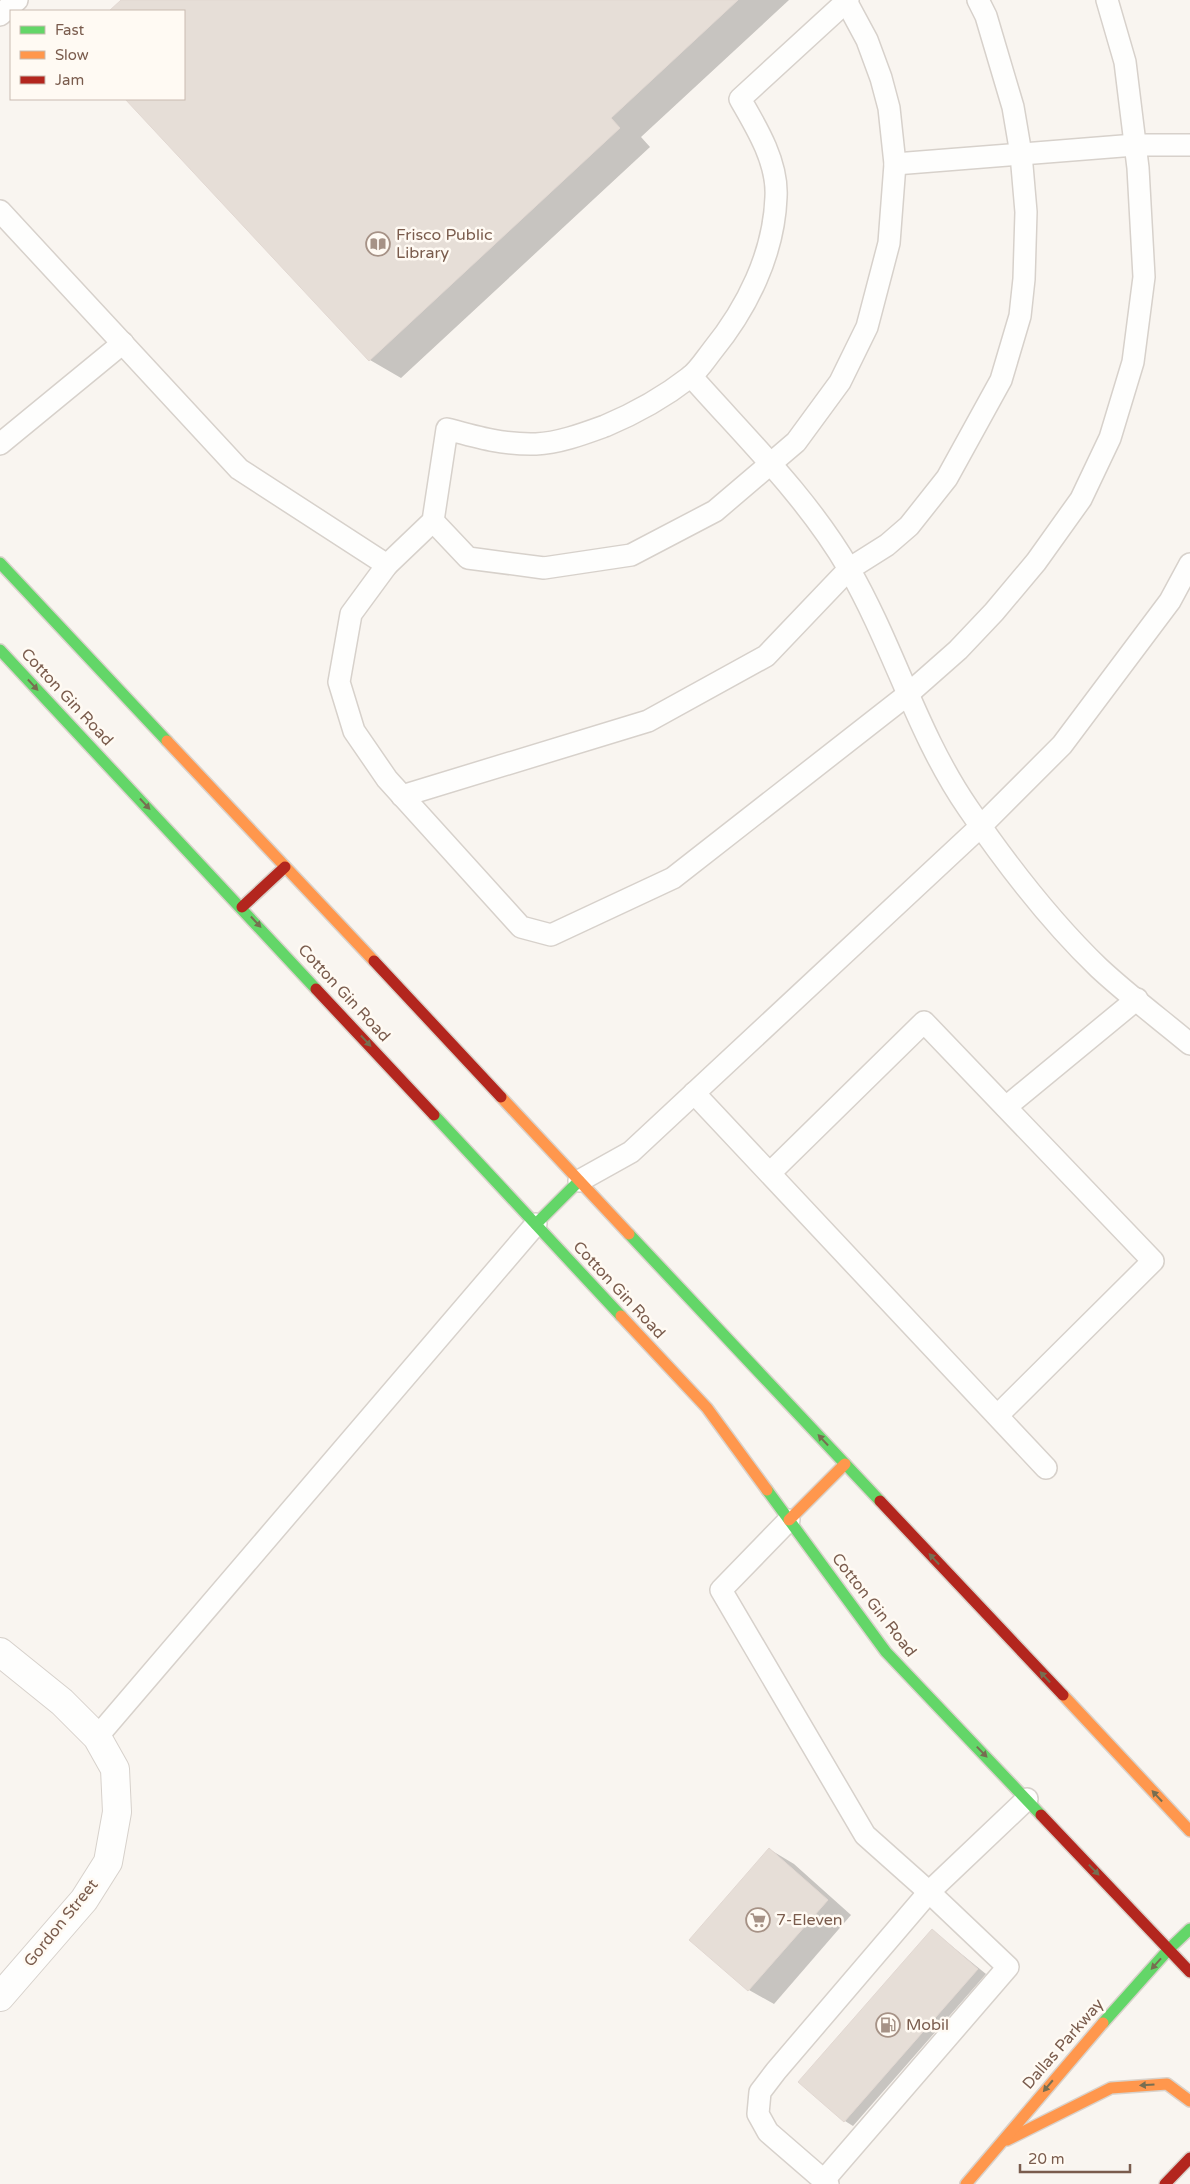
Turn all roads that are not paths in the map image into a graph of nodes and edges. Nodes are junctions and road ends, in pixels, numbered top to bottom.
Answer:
1 (17, 0) edge
2 (978, 0) edge
3 (1107, 0) edge
4 (847, 1) edge
5 (0, 16) edge
6 (1135, 145) junction
7 (1190, 145) edge
8 (1021, 154) junction
9 (895, 164) junction
10 (0, 211) edge
11 (122, 343) junction
12 (691, 376) junction
13 (0, 444) edge
14 (771, 465) junction
15 (433, 521) junction
16 (0, 563) edge
17 (1190, 564) edge
18 (387, 565) junction
19 (849, 569) junction
20 (0, 650) edge
21 (907, 695) junction
22 (402, 796) junction
23 (982, 826) junction
24 (285, 867) junction
25 (242, 907) junction
26 (1136, 999) junction
27 (1190, 1044) edge
28 (694, 1093) junction
29 (1006, 1107) junction
30 (770, 1173) junction
31 (579, 1181) junction
32 (536, 1224) junction
33 (998, 1415) junction
34 (845, 1464) junction
35 (1046, 1468) dead end
36 (789, 1520) junction
37 (0, 1652) edge
38 (97, 1738) junction
39 (1027, 1799) junction
40 (1190, 1831) edge
41 (929, 1892) junction
42 (1190, 1929) edge
43 (1169, 1949) junction
44 (1190, 1972) edge
45 (0, 1997) edge
46 (1190, 2101) edge
47 (997, 2145) junction
48 (1190, 2158) edge
49 (826, 2182) edge
50 (966, 2184) edge
51 (1165, 2184) edge

1 - 5 lane
2 - 8 lane
3 - 6 lane
4 - 9 lane
4 - 12 lane
6 - 7 lane
6 - 8 lane
6 - 21 lane
8 - 9 lane
8 - 19 lane
9 - 14 lane
10 - 11 lane
11 - 13 lane
11 - 18 lane
12 - 14 lane
12 - 15 lane
14 - 15 lane
14 - 19 lane
15 - 18 lane
16 - 24 main road
17 - 23 lane
18 - 22 lane
19 - 21 lane
19 - 22 lane
20 -> 25 main road, Cotton Gin Road
21 - 22 lane
21 - 23 lane
23 - 26 lane
23 - 28 lane
24 - 25 main road
24 - 31 main road
25 -> 32 main road, Cotton Gin Road
26 - 27 lane
26 - 29 lane
28 - 30 lane
28 - 31 lane
29 - 30 lane
29 - 33 lane
30 - 33 lane
31 - 32 main road
34 -> 31 main road
32 - 36 main road, Cotton Gin Road
32 - 38 lane
33 - 35 lane
34 - 36 main road
40 -> 34 main road
36 -> 39 main road, Cotton Gin Road
36 - 41 lane
37 - 38 street, Gordon Street
38 - 45 street, Gordon Street
39 - 41 lane
39 -> 43 main road, Cotton Gin Road
41 - 49 lane
41 - 49 lane
42 - 43 main road, Dallas Parkway
43 - 44 main road, Cotton Gin Road
43 -> 47 main road, Dallas Parkway
46 -> 47 main road
47 - 50 main road, Dallas Parkway
48 - 51 main road

